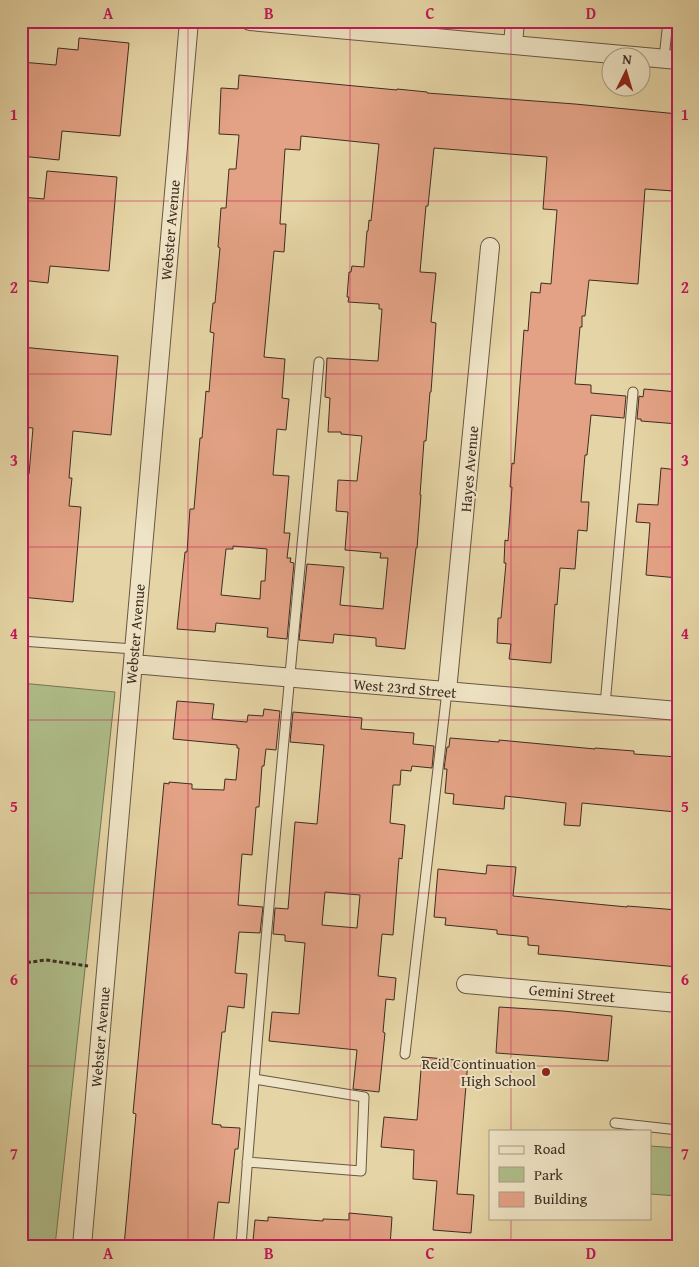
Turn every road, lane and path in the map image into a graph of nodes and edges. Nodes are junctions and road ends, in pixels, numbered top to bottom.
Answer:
1 (188, 21) edge
2 (250, 21) edge
3 (515, 21) edge
4 (668, 21) edge
5 (352, 26) edge
6 (513, 45) junction
7 (671, 59) edge
8 (490, 246) dead end
9 (318, 362) dead end
10 (633, 392) dead end
11 (21, 641) edge
12 (133, 657) junction
13 (290, 678) junction
14 (447, 691) junction
15 (605, 705) junction
16 (678, 712) edge
17 (21, 965) edge
18 (106, 969) junction
19 (466, 984) dead end
20 (678, 1002) edge
21 (405, 1054) dead end
22 (254, 1079) junction
23 (615, 1123) dead end
24 (674, 1130) edge
25 (247, 1162) junction
26 (82, 1246) edge
27 (241, 1246) edge

1 - 12 street, Webster Avenue
2 - 5 street
3 - 6 street
4 - 7 lane
5 - 6 street
6 - 7 street
8 - 14 street, Hayes Avenue
9 - 13 lane
10 - 15 lane
11 - 12 lane
12 - 13 street, West 23rd Street
12 - 18 street, Webster Avenue
13 - 14 street, West 23rd Street
13 - 22 lane
14 - 15 street, West 23rd Street
14 - 21 lane
15 - 16 street, West 23rd Street
17 - 18 path
18 - 26 street, Webster Avenue
19 - 20 street, Gemini Street
22 - 25 lane
22 - 25 lane
23 - 24 lane
25 - 27 lane

